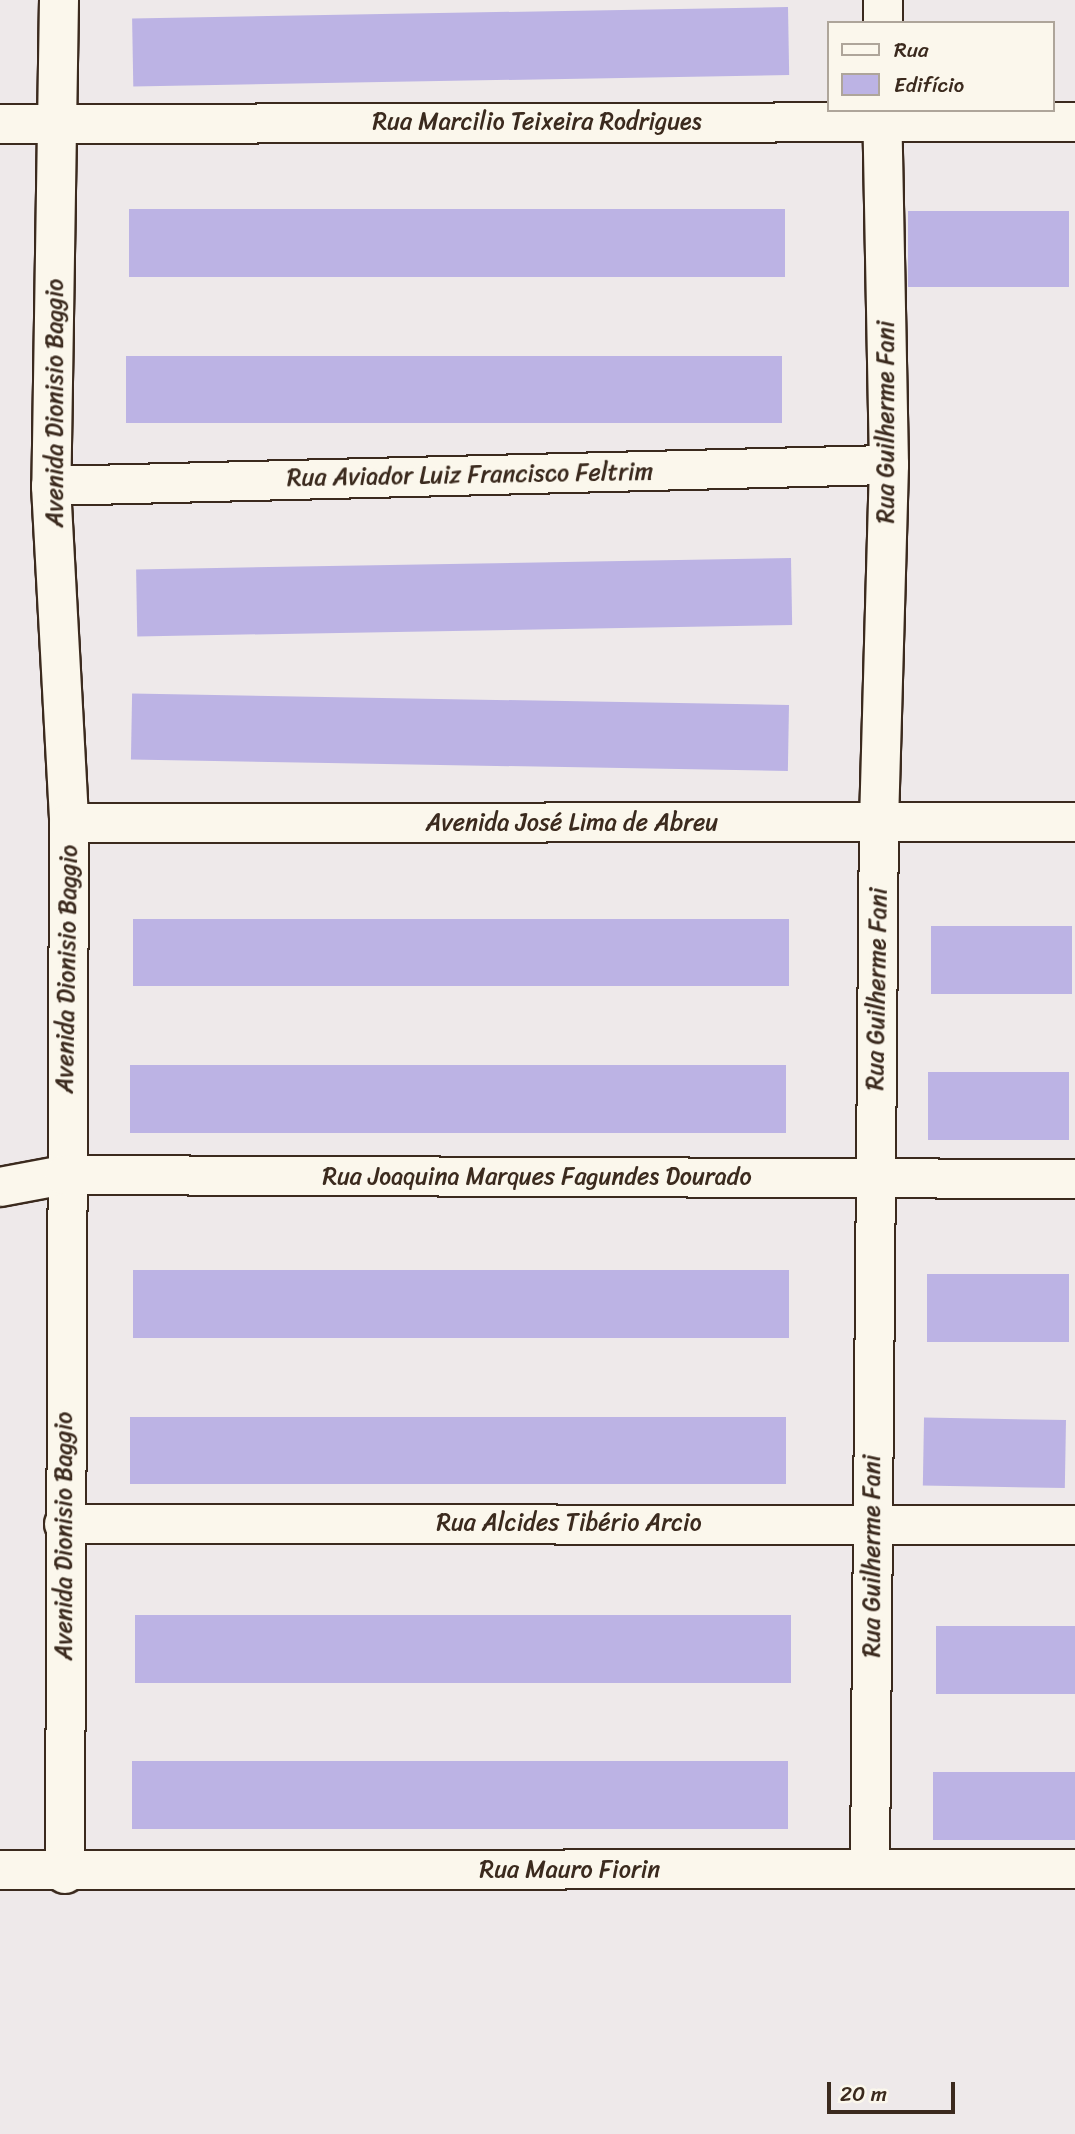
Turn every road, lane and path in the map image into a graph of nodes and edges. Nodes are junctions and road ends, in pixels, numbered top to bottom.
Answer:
1 (59, 0) edge
2 (883, 0) edge
3 (883, 21) edge
4 (881, 116) edge
5 (59, 122) junction
6 (1075, 122) edge
7 (0, 124) edge
8 (889, 465) junction
9 (51, 486) junction
10 (1075, 822) edge
11 (69, 823) junction
12 (879, 823) junction
13 (64, 1175) junction
14 (875, 1179) junction
15 (1075, 1179) edge
16 (0, 1187) edge
17 (872, 1522) junction
18 (64, 1524) junction
19 (1075, 1525) edge
20 (870, 1868) junction
21 (1075, 1869) edge
22 (0, 1870) edge
23 (65, 1874) junction

1 - 5 street, Avenida Dionisio Baggio
2 - 3 street
4 - 5 street, Rua Marcilio Teixeira Rodrigues
4 - 6 street, Rua Marcilio Teixeira Rodrigues
4 - 8 street, Rua Guilherme Fani
5 - 7 street, Rua Marcilio Teixeira Rodrigues
5 - 9 street, Avenida Dionisio Baggio
8 - 9 street, Rua Aviador Luiz Francisco Feltrim
8 - 12 street, Rua Guilherme Fani
9 - 11 street, Avenida Dionisio Baggio
10 - 12 street, Avenida José Lima de Abreu
11 - 12 street, Avenida José Lima de Abreu
11 - 13 street, Avenida Dionisio Baggio
12 - 14 street, Rua Guilherme Fani
13 - 14 street, Rua Joaquina Marques Fagundes Dourado
13 - 16 street, Rua Joaquina Marques Fagundes Dourado
13 - 18 street, Avenida Dionisio Baggio
14 - 15 street, Rua Joaquina Marques Fagundes Dourado
14 - 17 street, Rua Guilherme Fani
17 - 18 street, Rua Alcides Tibério Arcio
17 - 19 street, Rua Alcides Tibério Arcio
17 - 20 street, Rua Guilherme Fani
18 - 23 street, Avenida Dionisio Baggio
20 - 21 street, Rua Mauro Fiorin
20 - 23 street, Rua Mauro Fiorin
22 - 23 street

